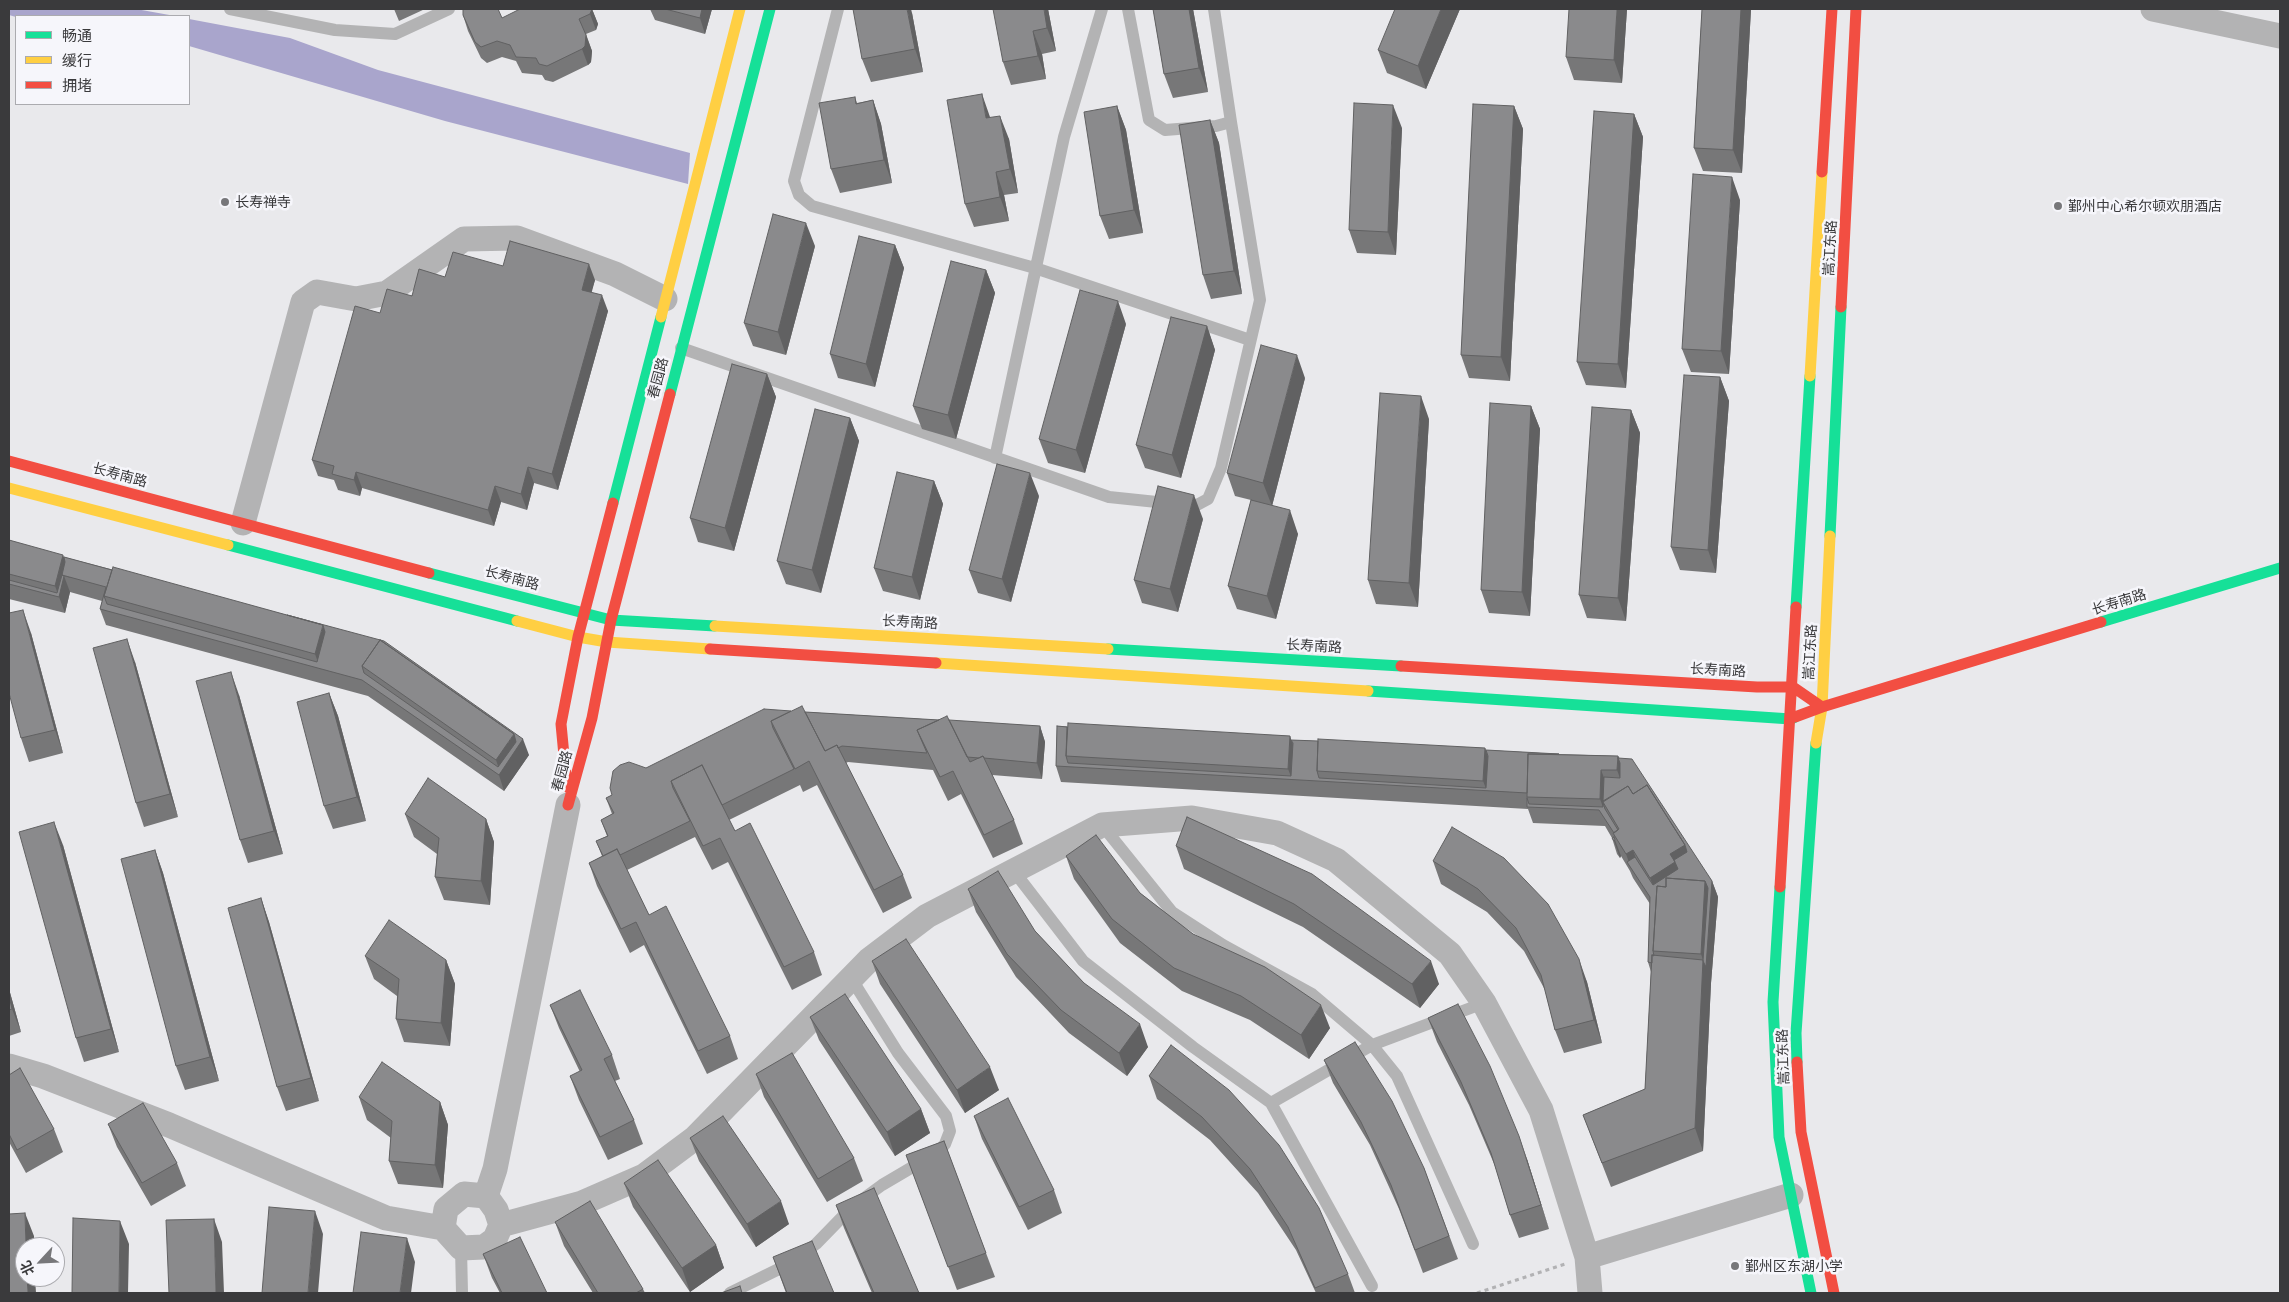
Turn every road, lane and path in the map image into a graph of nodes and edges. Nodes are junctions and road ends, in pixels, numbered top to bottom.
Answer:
1 (230, 9) edge
2 (449, 9) edge
3 (740, 9) edge
4 (770, 9) edge
5 (838, 9) edge
6 (1102, 9) edge
7 (1128, 9) edge
8 (1214, 9) edge
9 (1832, 9) edge
10 (1856, 9) edge
11 (2153, 9) edge
12 (2280, 36) edge
13 (1230, 122) junction
14 (1035, 268) junction
15 (665, 299) junction
16 (1250, 340) junction
17 (681, 348) junction
18 (995, 458) junction
19 (9, 461) edge
20 (9, 488) edge
21 (243, 523) junction
22 (2280, 568) edge
23 (584, 614) junction
24 (611, 620) junction
25 (578, 636) junction
26 (606, 642) junction
27 (1793, 687) junction
28 (1822, 707) junction
29 (1791, 719) junction
30 (568, 805) junction
31 (1102, 825) junction
32 (1013, 870) junction
33 (851, 978) junction
34 (1484, 1003) junction
35 (1372, 1045) junction
36 (9, 1066) edge
37 (1272, 1103) junction
38 (1791, 1195) junction
39 (486, 1196) junction
40 (501, 1225) junction
41 (443, 1228) junction
42 (1473, 1244) dead end
43 (461, 1248) junction
44 (1587, 1257) junction
45 (1372, 1286) dead end
46 (462, 1293) edge
47 (730, 1293) edge
48 (1478, 1293) edge
49 (1590, 1293) edge
50 (1811, 1293) edge
51 (1834, 1293) edge

1 - 2 lane
3 - 15 main road, 春园路
4 - 17 main road, 春园路
5 - 14 lane
6 - 14 lane
7 - 13 lane
8 - 13 lane
9 - 27 main road, 嵩江东路
10 - 28 main road, 嵩江东路
11 - 12 street
13 - 16 lane
14 - 16 lane
14 - 18 lane
15 - 21 street
15 - 23 main road, 春园路
16 - 18 lane
17 - 18 lane
17 - 24 main road, 春园路
19 - 21 main road, 长寿南路
20 - 25 main road, 长寿南路
21 - 23 main road, 长寿南路
22 - 28 main road, 长寿南路
23 - 24 main road, 长寿南路
23 - 25 main road, 春园路
24 - 26 main road, 春园路
24 - 27 main road, 长寿南路
25 - 26 main road, 长寿南路
25 - 30 main road, 春园路
26 - 29 main road, 长寿南路
26 - 30 main road, 春园路
27 - 28 main road
27 - 29 main road, 嵩江东路
28 - 29 main road, 长寿南路
28 - 51 main road, 嵩江东路
29 - 38 main road, 嵩江东路
30 - 39 street
31 - 32 street
31 - 34 street
31 - 35 lane
32 - 33 street
32 - 37 lane
33 - 40 street
33 - 47 lane
34 - 35 lane
34 - 44 street
35 - 37 lane
35 - 42 lane
36 - 41 street
37 - 45 lane
38 - 44 street
38 - 50 main road, 嵩江东路
39 - 40 street
39 - 41 street
40 - 43 street
41 - 43 street
43 - 46 lane
44 - 48 path
44 - 49 street

